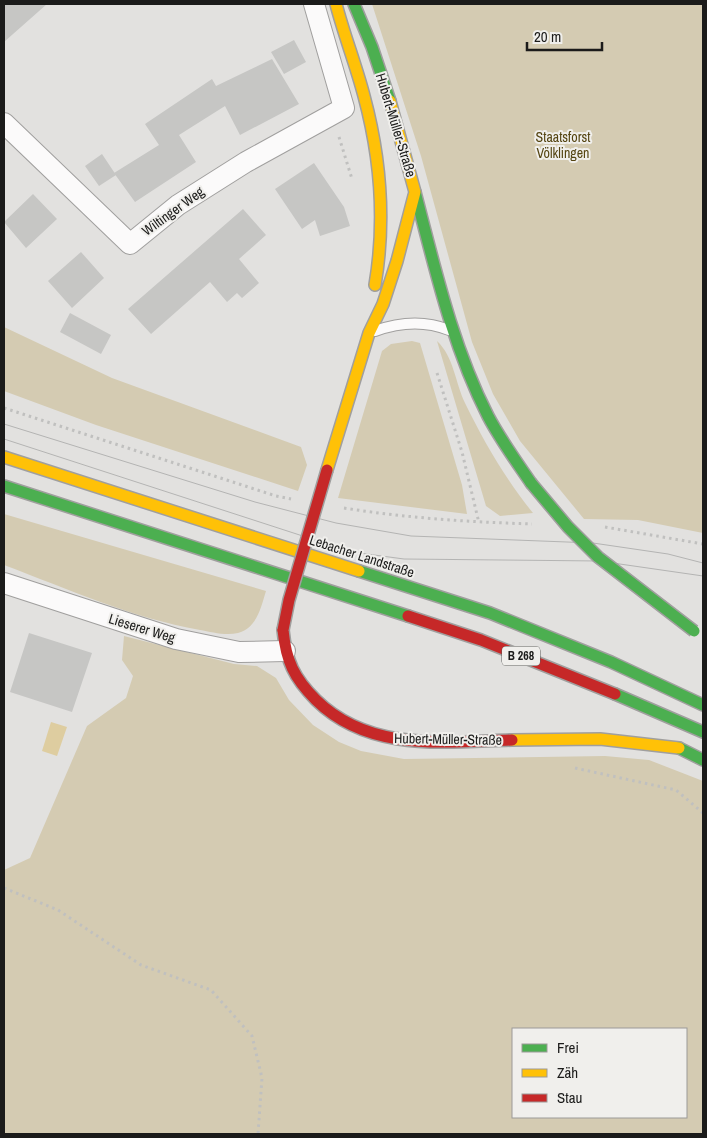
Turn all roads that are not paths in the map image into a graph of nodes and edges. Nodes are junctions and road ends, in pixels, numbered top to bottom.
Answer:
1 (314, 4) edge
2 (336, 4) edge
3 (354, 4) edge
4 (365, 96) junction
5 (344, 108) junction
6 (4, 123) edge
7 (415, 192) junction
8 (452, 331) junction
9 (369, 333) junction
10 (4, 457) edge
11 (4, 486) edge
12 (4, 583) edge
13 (699, 635) edge
14 (285, 651) junction
15 (703, 704) edge
16 (703, 732) edge
17 (703, 760) edge

1 - 5 street
2 - 4 main road, Hubert-Müller-Straße
3 - 7 main road, Hubert-Müller-Straße
4 - 5 main road
4 - 9 main road, Hubert-Müller-Straße
5 - 6 street, Wiltinger Weg
7 - 8 main road
7 - 9 main road, Hubert-Müller-Straße
8 - 9 lane
8 - 13 main road, bridge
9 - 14 main road, Hubert-Müller-Straße, bridge
10 - 15 main road, Lebacher Landstraße / B 268
11 - 16 main road, B 268
12 - 14 street, Lieserer Weg
14 - 17 main road, Hubert-Müller-Straße

